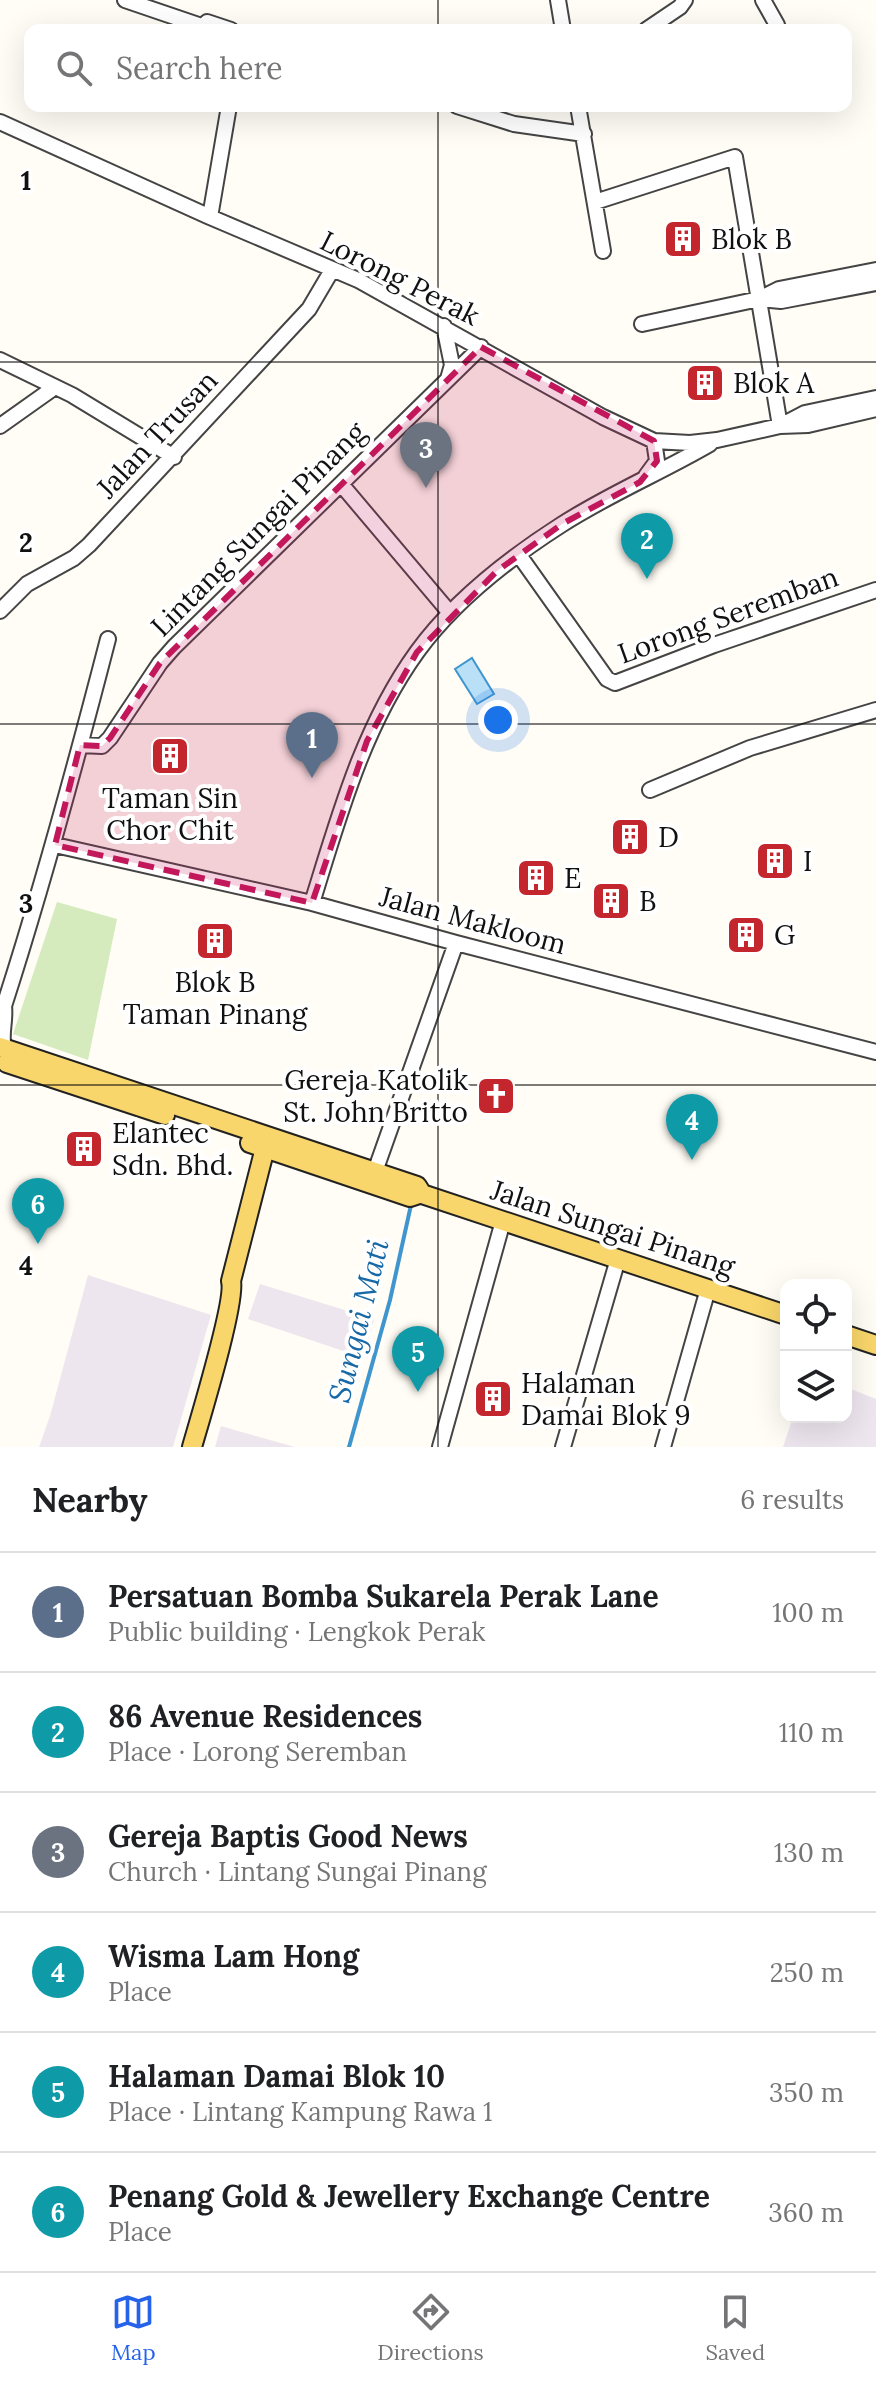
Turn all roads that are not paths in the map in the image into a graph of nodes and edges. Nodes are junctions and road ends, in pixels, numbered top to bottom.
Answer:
1 (125, 0) edge
2 (152, 0) edge
3 (558, 0) edge
4 (685, 0) edge
5 (763, 0) edge
6 (195, 24) edge
7 (213, 24) edge
8 (562, 24) edge
9 (655, 24) edge
10 (776, 24) edge
11 (228, 112) edge
12 (476, 112) edge
13 (579, 112) edge
14 (0, 122) edge
15 (584, 134) junction
16 (595, 202) junction
17 (210, 217) junction
18 (603, 251) dead end
19 (332, 270) junction
20 (876, 270) edge
21 (876, 283) edge
22 (759, 299) junction
23 (642, 324) dead end
24 (444, 326) junction
25 (481, 347) junction
26 (0, 360) edge
27 (448, 379) junction
28 (55, 387) junction
29 (876, 398) edge
30 (876, 409) edge
31 (0, 426) edge
32 (780, 426) junction
33 (717, 440) junction
34 (654, 441) junction
35 (174, 457) junction
36 (640, 482) junction
37 (341, 484) junction
38 (519, 555) junction
39 (876, 590) edge
40 (0, 611) edge
41 (450, 613) junction
42 (108, 639) dead end
43 (876, 710) edge
44 (80, 745) junction
45 (650, 790) dead end
46 (55, 845) junction
47 (312, 903) junction
48 (456, 943) junction
49 (2, 1009) edge
50 (876, 1052) edge
51 (1, 1056) edge
52 (271, 1145) junction
53 (373, 1178) junction
54 (503, 1221) junction
55 (618, 1259) junction
56 (708, 1289) junction
57 (780, 1313) edge
58 (852, 1337) edge
59 (876, 1345) edge
60 (192, 1447) edge
61 (440, 1447) edge
62 (563, 1447) edge
63 (663, 1447) edge

1 - 6 street
2 - 7 street
3 - 8 street
4 - 9 street
5 - 10 street
11 - 17 street
12 - 15 street
13 - 15 street
14 - 17 street, Lorong Perak
15 - 16 street
16 - 18 street
16 - 22 street
17 - 19 street, Lorong Perak
19 - 24 street, Lorong Perak
19 - 35 street, Jalan Trusan
20 - 22 street
21 - 22 street
22 - 23 street
22 - 32 street
24 - 25 street, Lorong Perak
24 - 27 street
25 - 27 street, Lintang Sungai Pinang
25 - 34 street, Lorong Perak
26 - 28 street
27 - 37 street, Lintang Sungai Pinang
28 - 31 street
28 - 35 street
29 - 32 street, Lorong Perak
30 - 32 street, Lorong Perak
32 - 33 street, Lorong Perak
33 - 34 street, Lorong Perak
33 - 36 street
34 - 36 street
35 - 40 street, Jalan Trusan
36 - 38 street
37 - 41 street
37 - 44 street, Lintang Sungai Pinang
38 - 39 street, Lorong Seremban
38 - 41 street
41 - 47 street
42 - 44 street, Lintang Sungai Pinang
43 - 45 street
44 - 46 street, Lintang Sungai Pinang
46 - 47 street, Jalan Makloom
46 - 49 street, Lintang Sungai Pinang
47 - 48 street, Jalan Makloom
48 - 50 street, Jalan Makloom
48 - 53 street
49 - 51 street, Lintang Sungai Pinang
51 - 52 main road, Jalan Sungai Pinang
52 - 53 main road, Jalan Sungai Pinang
52 - 60 main road
53 - 54 main road, Jalan Sungai Pinang
54 - 55 main road, Jalan Sungai Pinang
54 - 61 street
55 - 56 main road, Jalan Sungai Pinang
55 - 62 street
56 - 57 main road, Jalan Sungai Pinang
56 - 63 street
58 - 59 main road

